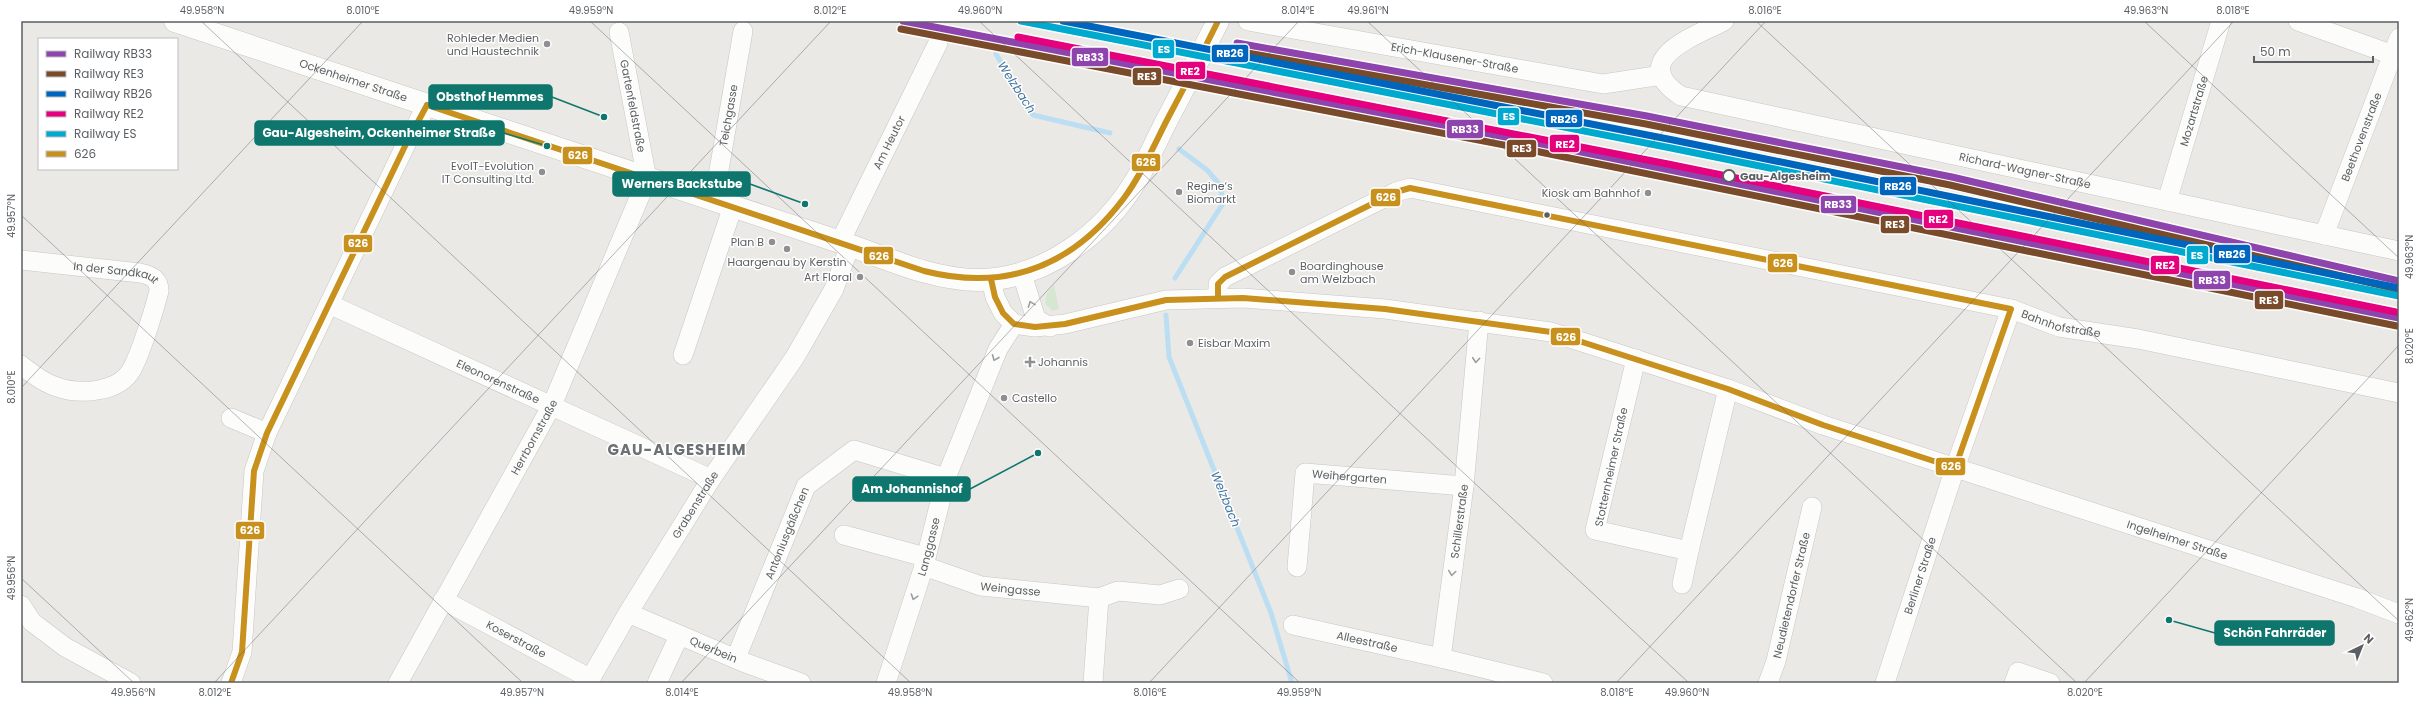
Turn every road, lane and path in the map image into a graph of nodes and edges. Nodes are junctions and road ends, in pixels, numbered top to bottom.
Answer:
1 (175, 21) edge
2 (1218, 21) edge
3 (1248, 21) edge
4 (1724, 21) edge
5 (2222, 21) edge
6 (2298, 21) edge
7 (743, 31) dead end
8 (619, 32) dead end
9 (2399, 38) edge
10 (938, 43) dead end
11 (2393, 55) junction
12 (1662, 75) junction
13 (427, 106) junction
14 (647, 179) junction
15 (2167, 201) junction
16 (723, 203) junction
17 (2324, 235) junction
18 (845, 243) junction
19 (2399, 251) edge
20 (22, 265) edge
21 (1022, 274) junction
22 (991, 279) junction
23 (1218, 298) junction
24 (329, 304) junction
25 (2011, 309) junction
26 (1479, 321) junction
27 (1014, 324) junction
28 (1050, 327) junction
29 (683, 355) dead end
30 (1636, 359) junction
31 (21, 365) edge
32 (1728, 389) junction
33 (2399, 393) edge
34 (552, 405) junction
35 (231, 418) dead end
36 (266, 432) junction
37 (1955, 468) junction
38 (946, 478) junction
39 (711, 479) junction
40 (1464, 486) junction
41 (1812, 507) dead end
42 (844, 535) dead end
43 (1689, 551) junction
44 (925, 562) junction
45 (1297, 567) dead end
46 (1682, 584) dead end
47 (1179, 589) dead end
48 (1099, 598) junction
49 (443, 600) junction
50 (21, 605) edge
51 (628, 613) junction
52 (2399, 614) edge
53 (1293, 626) dead end
54 (679, 636) junction
55 (736, 658) junction
56 (1441, 658) junction
57 (1487, 676) edge
58 (589, 681) edge
59 (791, 681) edge
60 (131, 683) edge
61 (231, 683) edge
62 (398, 683) edge
63 (657, 683) edge
64 (886, 683) edge
65 (1093, 683) edge
66 (1543, 683) edge
67 (1768, 683) edge
68 (1885, 683) edge
69 (2014, 683) edge
70 (2050, 683) edge

1 - 13 main road, Ockenheimer Straße
2 - 21 main road, Ockenheimer Straße
3 - 12 street, Erich-Klausener-Straße
4 - 12 street
5 - 15 street, Mozartstraße
6 - 11 street
7 - 16 street, Teichgasse
8 - 14 street, Gartenfeldstraße
9 - 11 street, Beethovenstraße
10 - 18 street, Am Heutor
11 - 17 street, Beethovenstraße
12 - 15 street, Richard-Wagner-Straße
13 - 14 main road, Ockenheimer Straße
13 - 24 street
14 - 16 main road, Ockenheimer Straße
14 - 34 street, Herrbornstraße
15 - 17 street, Richard-Wagner-Straße
16 - 18 main road, Ockenheimer Straße
16 - 29 street, Teichgasse
17 - 19 street, Richard-Wagner-Straße
18 - 22 main road, Ockenheimer Straße
18 - 39 street, Grabenstraße
20 - 31 street, In der Sandkaut
21 - 22 main road, Ockenheimer Straße
28 -> 21 street
22 - 27 street
23 - 25 street, Bahnhofstraße
23 - 26 street, Ingelheimer Straße
23 - 28 street
24 - 34 street, Eleonorenstraße
24 - 36 street
25 - 33 street, Bahnhofstraße
25 - 37 street
26 - 30 street, Ingelheimer Straße
26 -> 40 street, Schillerstraße
27 - 28 street
27 -> 38 street, Langgasse
30 - 32 street, Ingelheimer Straße
30 - 43 street, Stotternheimer Straße
32 - 37 street, Ingelheimer Straße
32 - 43 street
34 - 39 street, Eleonorenstraße
34 - 49 street, Herrbornstraße
35 - 36 street
36 - 61 street
37 - 52 street, Ingelheimer Straße
37 - 68 street, Berliner Straße
38 - 44 street, Langgasse
38 - 55 street, Antoniusgäßchen
39 - 51 street, Grabenstraße
40 - 45 street, Weihergarten
40 -> 56 street, Schillerstraße
41 - 67 street, Neudietendorfer Straße
42 - 44 street, Weingasse
43 - 46 street
44 - 48 street, Weingasse
44 -> 64 street, Langgasse
47 - 48 street, Weingasse
48 - 65 street
49 - 58 street, Koserstraße
49 - 62 street, Herrbornstraße
50 - 60 street
51 - 54 street, Querbein
51 - 58 street, Grabenstraße
53 - 56 street, Alleestraße
54 - 55 street, Querbein
54 - 63 street
55 - 59 street, Querbein
56 - 57 street
57 - 66 street
69 - 70 street

